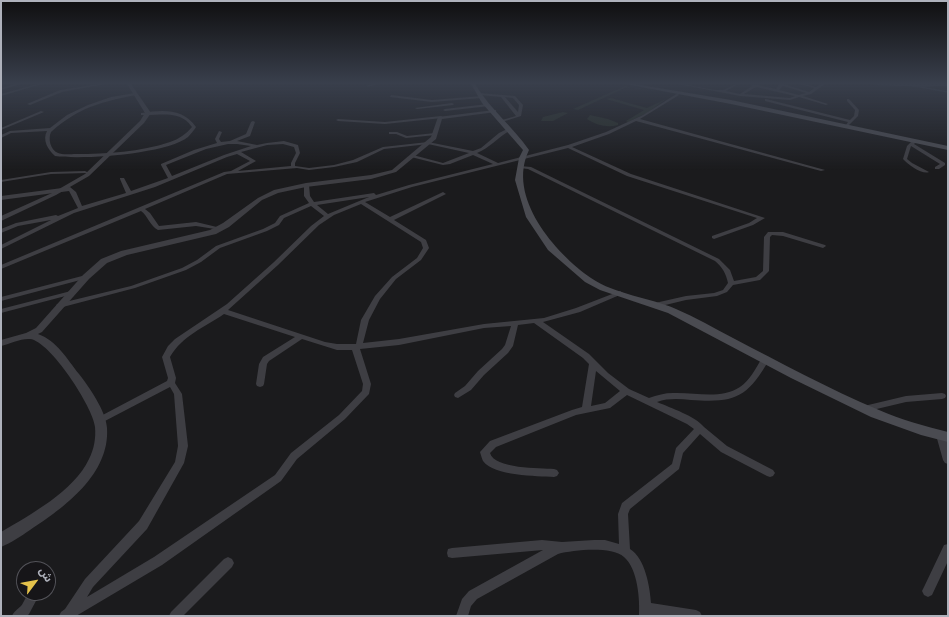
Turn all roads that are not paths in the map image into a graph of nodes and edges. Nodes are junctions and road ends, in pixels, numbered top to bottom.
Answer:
1 (40, 113) edge
2 (75, 113) edge
3 (453, 113) edge
4 (496, 113) edge
5 (517, 113) edge
6 (520, 113) edge
7 (647, 113) edge
8 (780, 113) edge
9 (812, 113) edge
10 (857, 113) edge
11 (145, 114) junction
12 (785, 114) joint
13 (520, 116) junction
14 (441, 117) junction
15 (338, 120) dead end
16 (637, 120) junction
17 (503, 121) junction
18 (253, 122) dead end
19 (848, 124) junction
20 (1, 129) edge
21 (51, 129) junction
22 (510, 129) junction
23 (1, 132) edge
24 (220, 132) dead end
25 (6, 133) junction
26 (390, 133) dead end
27 (435, 134) junction
28 (1, 137) edge
29 (232, 142) junction
30 (913, 142) junction
31 (219, 143) junction
32 (428, 143) junction
33 (258, 146) junction
34 (567, 146) junction
35 (948, 148) edge
36 (237, 152) junction
37 (475, 153) junction
38 (102, 154) junction
39 (110, 154) junction
40 (413, 156) junction
41 (522, 162) junction
42 (496, 164) junction
43 (293, 168) junction
44 (937, 168) dead end
45 (823, 170) dead end
46 (231, 172) junction
47 (927, 172) dead end
48 (82, 175) junction
49 (170, 178) junction
50 (122, 179) dead end
51 (1, 181) edge
52 (306, 185) junction
53 (65, 189) junction
54 (54, 190) junction
55 (129, 193) junction
56 (384, 194) junction
57 (443, 194) dead end
58 (1, 198) edge
59 (361, 202) junction
60 (312, 204) junction
61 (81, 209) junction
62 (142, 209) junction
63 (70, 214) junction
64 (1, 215) edge
65 (327, 216) junction
66 (1, 219) edge
67 (389, 220) junction
68 (219, 229) junction
69 (1, 231) edge
70 (714, 238) dead end
71 (823, 246) dead end
72 (1, 247) edge
73 (1, 267) edge
74 (86, 277) junction
75 (731, 283) junction
76 (71, 293) junction
77 (620, 294) junction
78 (1, 299) edge
79 (657, 305) junction
80 (59, 306) junction
81 (1, 311) edge
82 (224, 311) junction
83 (536, 321) junction
84 (515, 323) junction
85 (29, 335) junction
86 (300, 337) junction
87 (1, 343) edge
88 (357, 346) junction
89 (765, 360) junction
90 (593, 363) junction
91 (171, 383) junction
92 (260, 384) dead end
93 (626, 390) junction
94 (458, 395) dead end
95 (942, 396) dead end
96 (650, 401) junction
97 (864, 408) junction
98 (586, 409) junction
99 (100, 420) junction
100 (700, 428) junction
101 (944, 436) edge
102 (948, 460) edge
103 (554, 473) dead end
104 (770, 473) dead end
105 (1, 540) edge
106 (563, 547) junction
107 (948, 549) edge
108 (625, 550) junction
109 (452, 553) dead end
110 (228, 563) dead end
111 (928, 591) dead end
112 (30, 601) edge
113 (645, 612) edge
114 (67, 615) edge
115 (18, 616) edge
116 (176, 616) edge
117 (462, 616) edge
118 (696, 616) edge

1 - 20 street
2 - 21 street
3 - 14 street
4 - 17 main road
5 - 13 street
6 - 13 street
7 - 16 street
8 - 12 main road
9 - 19 street
10 - 19 street
11 - 38 street
11 - 39 street
11 - 39 street
12 - 19 main road
13 - 17 street
14 - 15 street
14 - 27 street
16 - 34 street
16 - 45 street
17 - 22 main road
18 - 29 street
19 - 30 main road
21 - 25 street
21 - 38 street
22 - 37 street
22 - 41 main road
23 - 25 street
24 - 31 street
25 - 28 street
26 - 27 street
27 - 32 street
29 - 31 street
29 - 33 street
30 - 35 main road
30 - 44 street
30 - 47 street
31 - 49 street
32 - 37 street
32 - 40 street
32 - 43 street
33 - 36 street
33 - 43 street
34 - 41 street
34 - 70 street
36 - 46 street
36 - 49 street
37 - 40 street
37 - 42 street
38 - 39 street
38 - 48 street
39 - 48 street
40 - 52 street
41 - 42 street
41 - 75 street
41 - 77 main road
42 - 56 street
43 - 46 street
46 - 62 street
48 - 51 street
48 - 53 street
48 - 54 street
49 - 55 street
50 - 55 street
52 - 60 street
52 - 68 street
53 - 54 street
53 - 61 street
53 - 66 street
54 - 58 street
54 - 64 street
55 - 61 street
56 - 59 street
56 - 60 street
57 - 67 street
59 - 65 street
59 - 67 street
60 - 65 street
60 - 80 street
61 - 63 street
62 - 68 street
62 - 73 street
63 - 69 street
63 - 72 street
65 - 82 street
67 - 88 street
68 - 74 street
71 - 75 street
74 - 76 street
74 - 78 street
75 - 79 street
76 - 80 street
76 - 81 street
77 - 79 main road
77 - 83 street
79 - 89 main road
80 - 85 street
82 - 86 street
82 - 91 street
83 - 84 street
83 - 90 street
84 - 88 street
84 - 94 street
85 - 87 street
85 - 99 street
86 - 88 street
86 - 92 street
88 - 114 street
89 - 96 street
89 - 97 main road
90 - 93 street
90 - 98 street
91 - 99 street
91 - 114 street
93 - 96 street
93 - 98 street
95 - 97 street
96 - 100 street
97 - 101 main road
98 - 103 street
99 - 105 street
100 - 104 street
100 - 108 street
101 - 102 street
106 - 108 street
106 - 109 street
106 - 117 street
107 - 111 street
108 - 113 street
110 - 116 street
112 - 115 street
113 - 118 street

